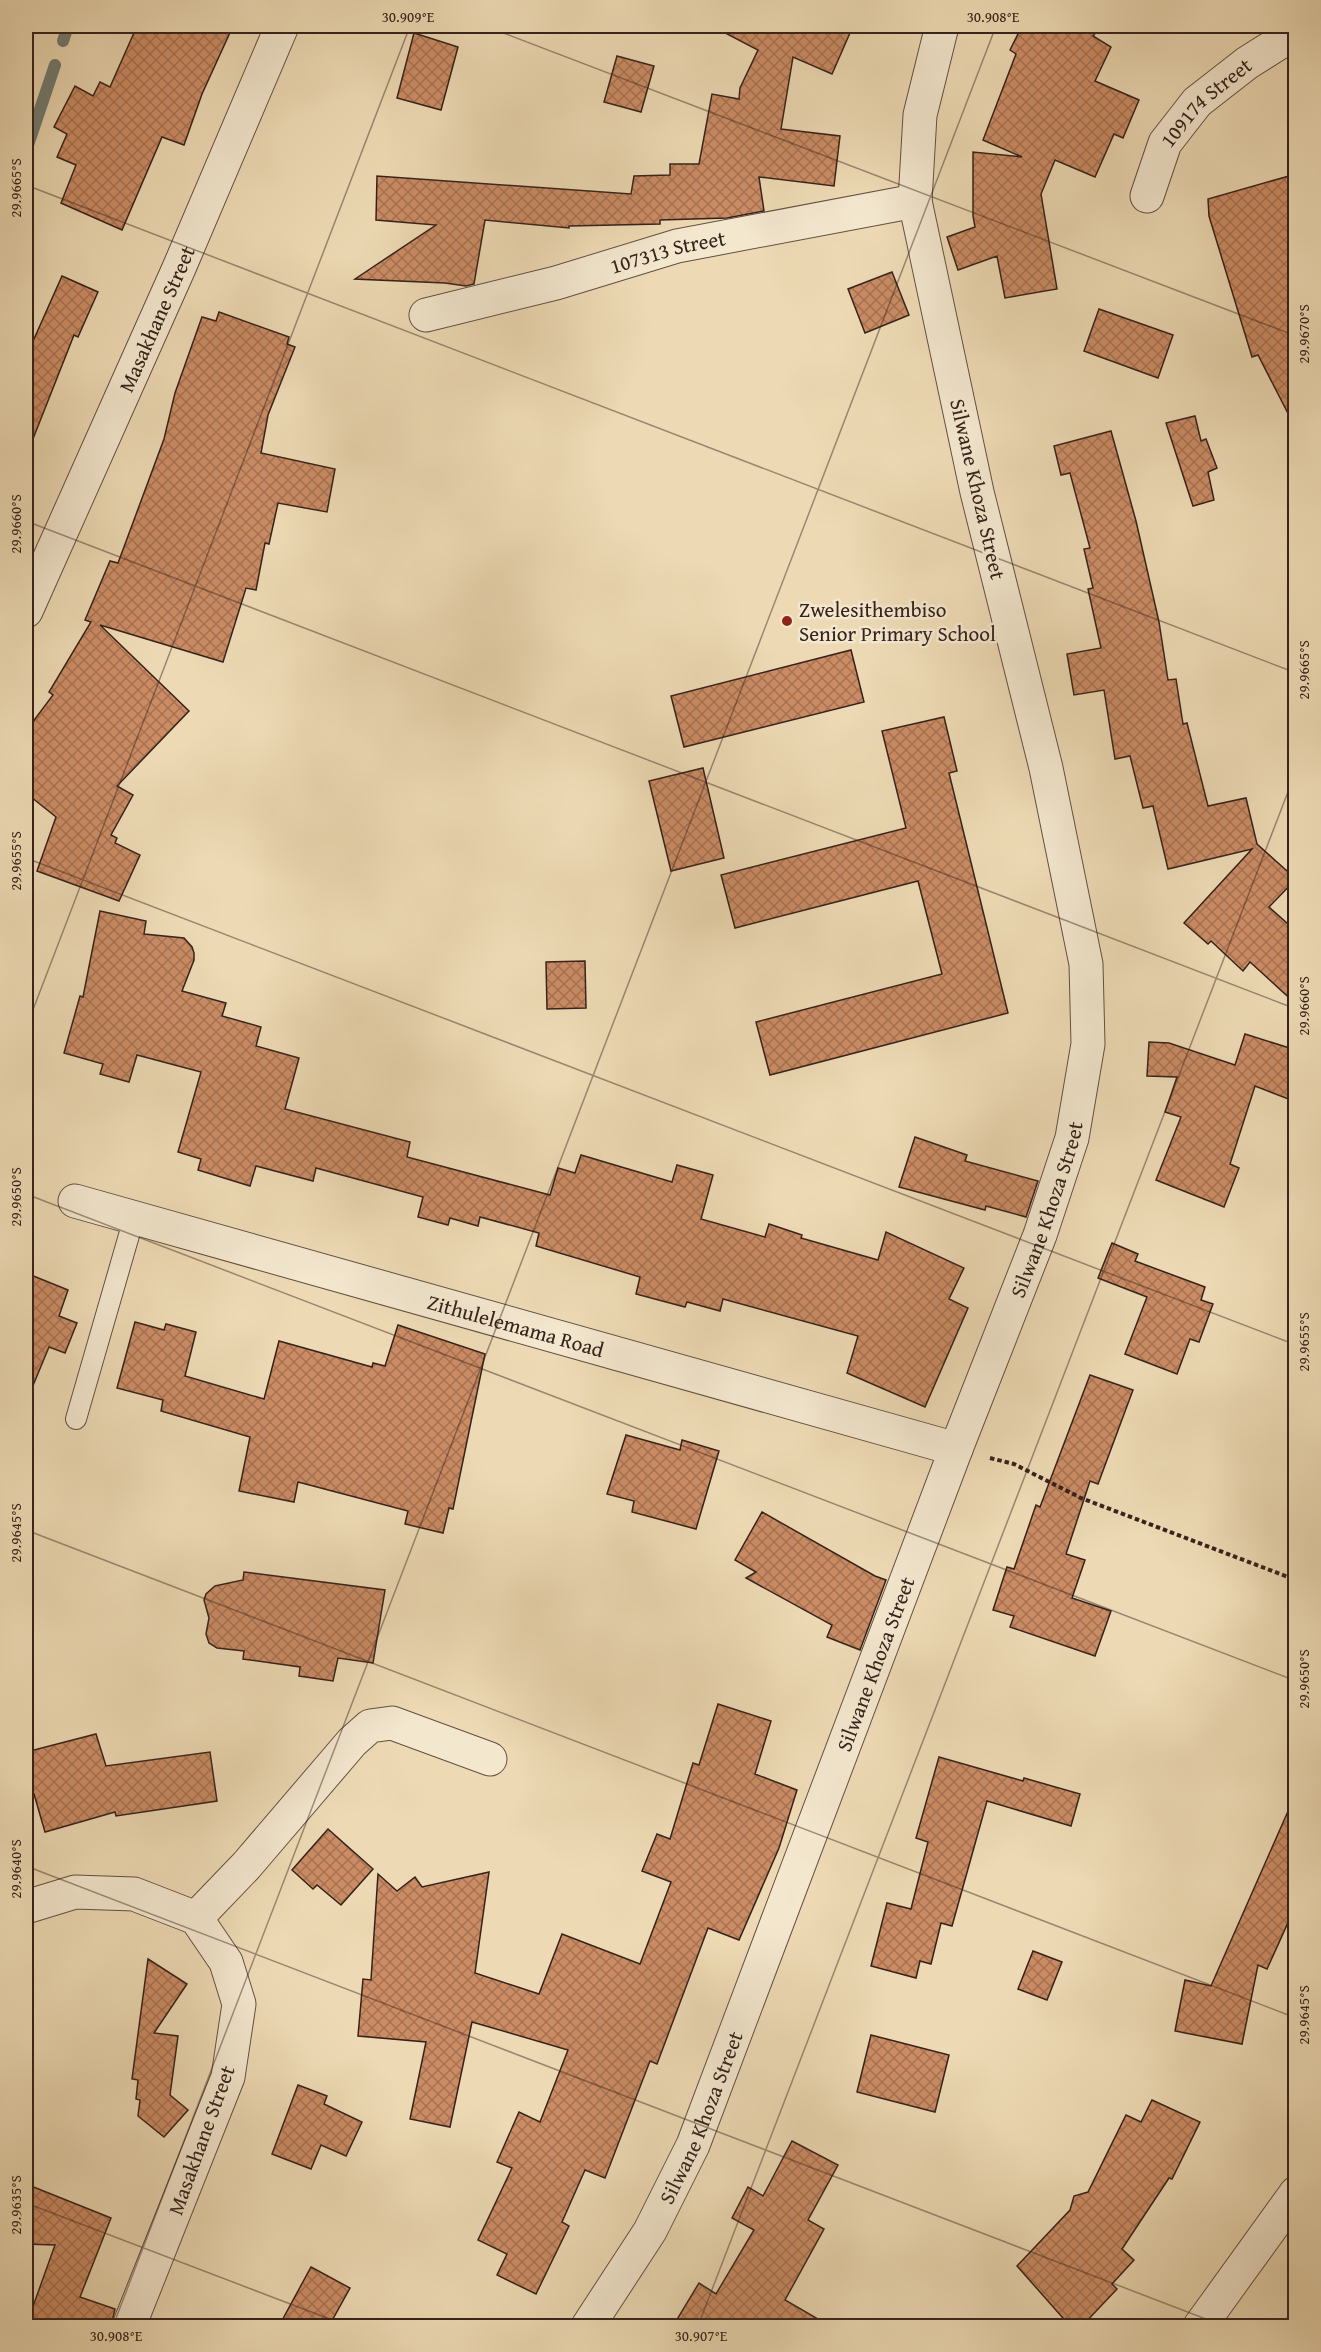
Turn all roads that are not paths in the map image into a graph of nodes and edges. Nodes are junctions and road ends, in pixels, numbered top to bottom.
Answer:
1 (282, 26) edge
2 (942, 26) edge
3 (1296, 32) edge
4 (1147, 196) dead end
5 (915, 201) junction
6 (426, 315) dead end
7 (26, 611) edge
8 (75, 1201) dead end
9 (134, 1218) junction
10 (76, 1419) dead end
11 (956, 1449) junction
12 (490, 1759) dead end
13 (26, 1907) edge
14 (196, 1918) junction
15 (1296, 2193) edge
16 (129, 2326) edge
17 (588, 2326) edge
18 (1200, 2326) edge

1 - 7 street, Masakhane Street
2 - 5 street, Silwane Khoza Street
3 - 4 street, 109174 Street
5 - 6 street, 107313 Street
5 - 11 street, Silwane Khoza Street
8 - 9 street, Zithulelemama Road
9 - 10 lane
9 - 11 street, Zithulelemama Road
11 - 17 street, Silwane Khoza Street
12 - 14 street
13 - 14 street
14 - 16 street, Masakhane Street
15 - 18 street

